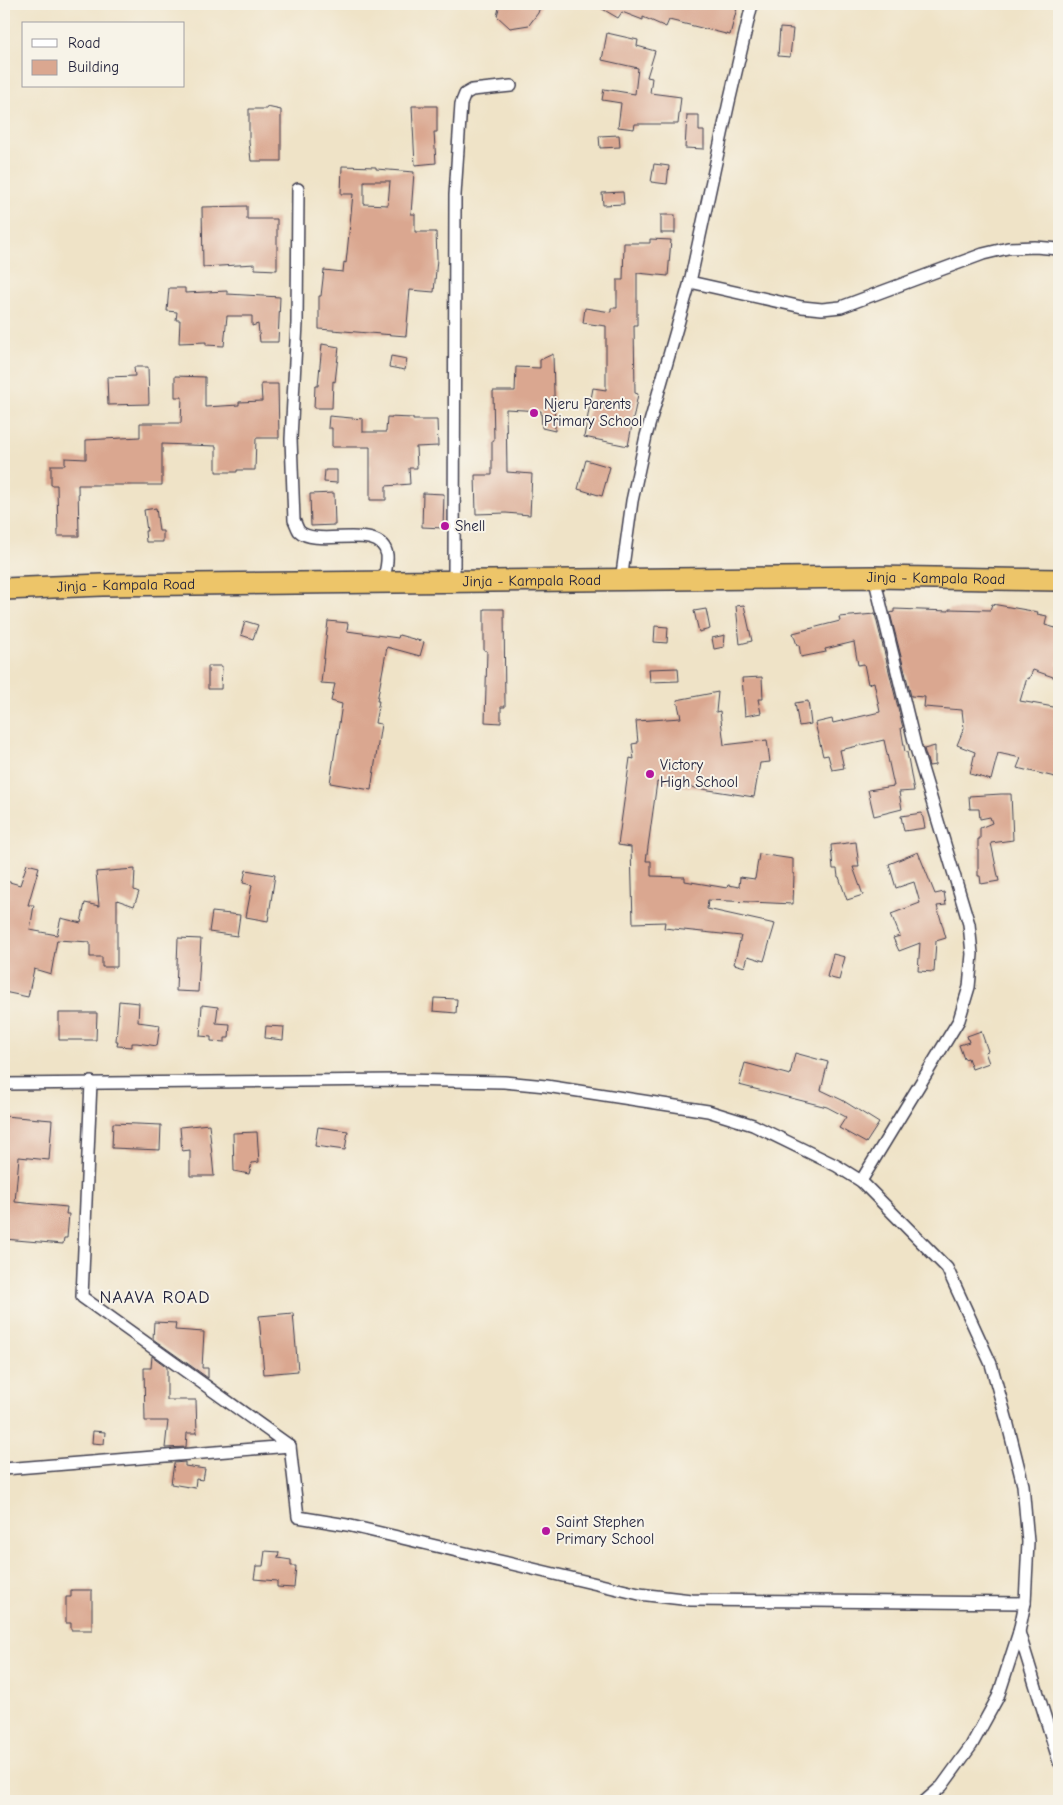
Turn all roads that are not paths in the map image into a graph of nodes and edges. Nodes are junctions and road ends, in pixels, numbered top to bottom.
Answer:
1 (752, 4) edge
2 (511, 86) dead end
3 (298, 190) dead end
4 (1059, 249) edge
5 (690, 282) junction
6 (874, 577) junction
7 (1059, 580) edge
8 (621, 581) junction
9 (383, 582) junction
10 (454, 583) junction
11 (4, 589) edge
12 (91, 1082) junction
13 (4, 1084) edge
14 (861, 1180) junction
15 (290, 1446) junction
16 (4, 1469) edge
17 (1026, 1603) junction
18 (1019, 1632) junction
19 (1059, 1762) edge
20 (925, 1801) edge

1 - 5 street
2 - 10 street
3 - 9 street
4 - 5 street
5 - 8 street
6 - 7 highway, Jinja - Kampala Road
6 - 8 highway, Jinja - Kampala Road
6 - 14 street
8 - 10 highway, Jinja - Kampala Road
9 - 10 highway, Jinja - Kampala Road
9 - 11 highway, Jinja - Kampala Road
12 - 13 street
12 - 14 street
12 - 15 street
14 - 17 street
15 - 16 street
15 - 17 street
17 - 18 street
18 - 19 street
18 - 20 street

